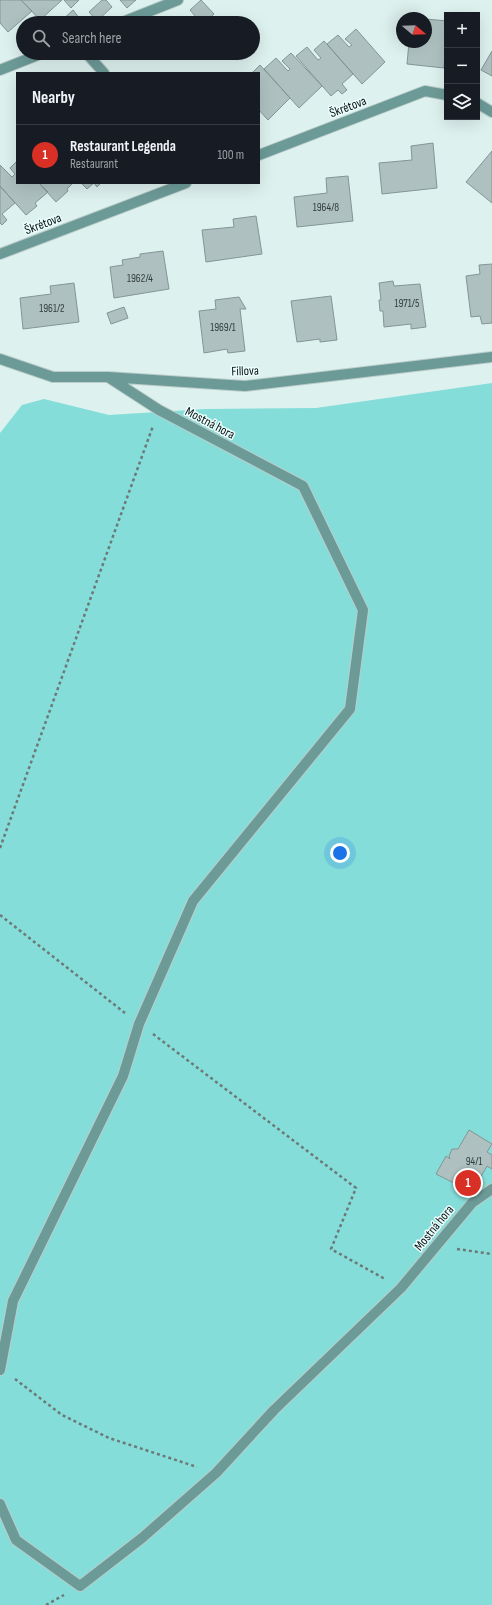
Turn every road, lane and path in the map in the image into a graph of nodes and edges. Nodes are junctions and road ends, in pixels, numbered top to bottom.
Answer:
1 (178, 0) edge
2 (138, 16) edge
3 (25, 60) edge
4 (92, 60) edge
5 (0, 70) edge
6 (103, 72) edge
7 (444, 94) edge
8 (480, 105) edge
9 (492, 112) edge
10 (260, 155) edge
11 (183, 184) edge
12 (0, 254) edge
13 (492, 357) edge
14 (0, 359) edge
15 (108, 377) junction
16 (159, 410) junction
17 (0, 848) edge
18 (0, 915) edge
19 (139, 1024) junction
20 (492, 1189) edge
21 (436, 1246) junction
22 (492, 1254) edge
23 (401, 1288) junction
24 (0, 1369) edge
25 (216, 1473) junction
26 (0, 1504) edge

1 - 2 street
3 - 5 street
4 - 6 street
7 - 10 street, Škrétova
8 - 9 street
11 - 12 street, Škrétova
13 - 15 street, Fillova
14 - 15 street, Fillova
15 - 16 street, Mostná hora
16 - 17 path
16 - 19 street, Mostná hora
18 - 19 path
19 - 23 path
19 - 24 street
20 - 21 street, Mostná hora
21 - 22 path
21 - 23 street, Mostná hora
23 - 25 street, Mostná hora
24 - 25 path
25 - 26 street, Mostná hora

